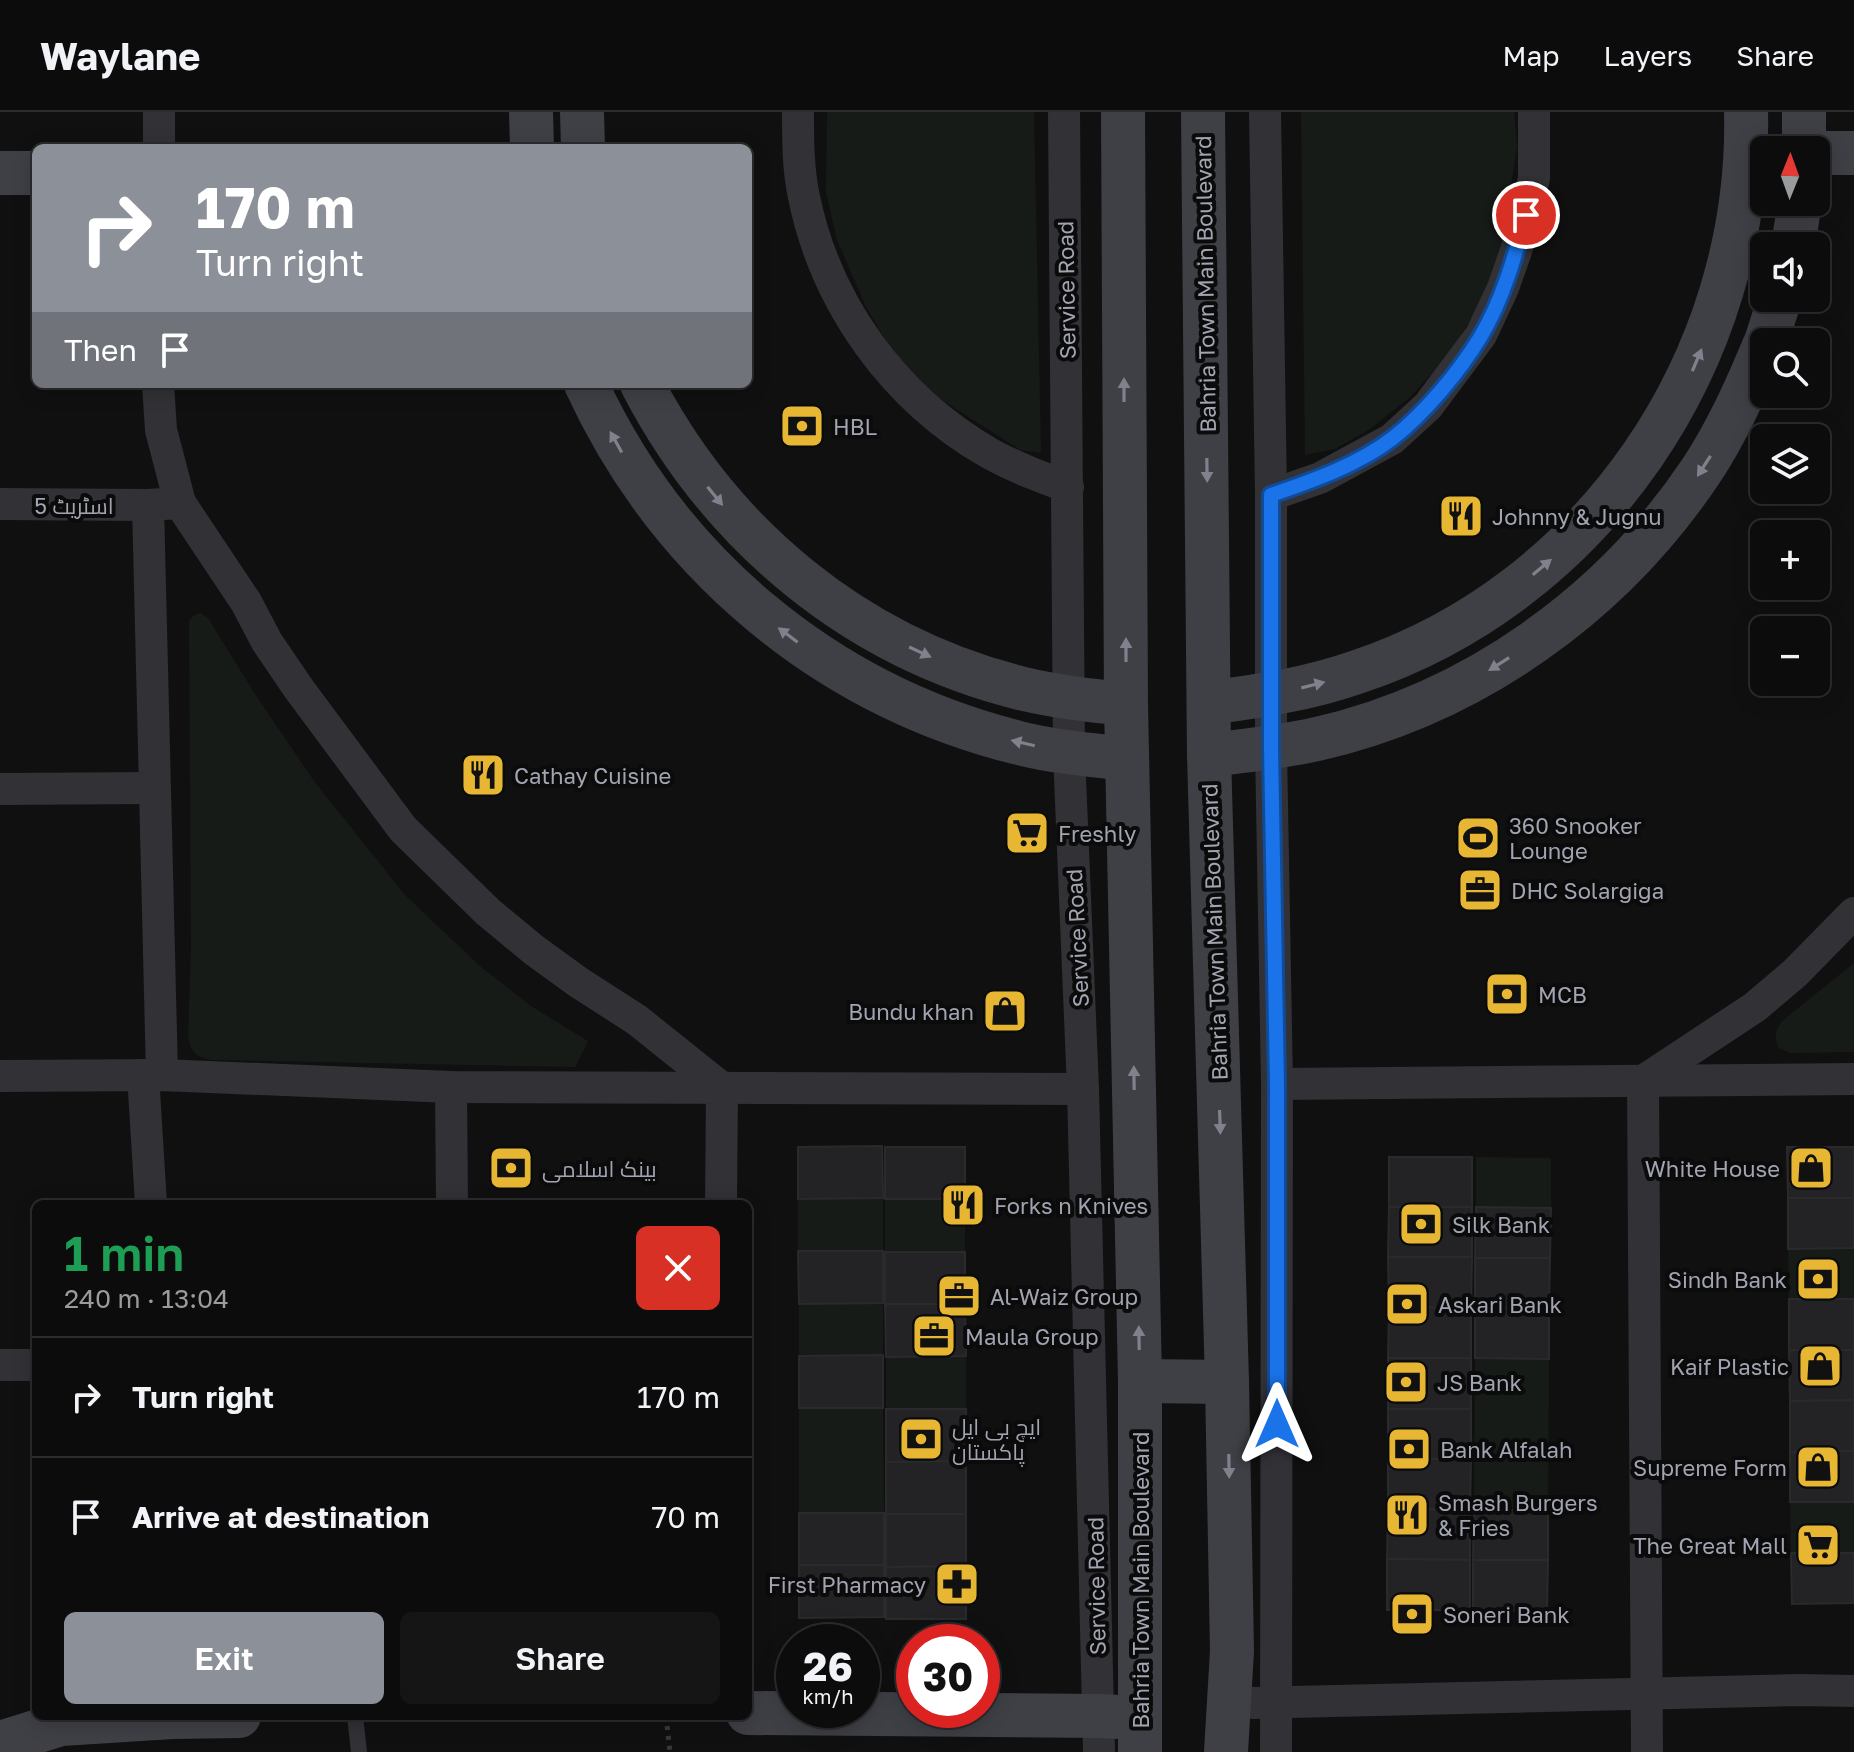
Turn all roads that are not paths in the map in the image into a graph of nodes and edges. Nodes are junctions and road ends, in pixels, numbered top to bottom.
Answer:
1 (159, 112) edge
2 (531, 112) edge
3 (582, 112) edge
4 (798, 112) edge
5 (1064, 112) edge
6 (1123, 112) edge
7 (1203, 112) edge
8 (1265, 112) edge
9 (1534, 112) edge
10 (1804, 112) edge
11 (1804, 136) edge
12 (159, 144) edge
13 (532, 144) edge
14 (583, 144) edge
15 (1750, 152) edge
16 (1830, 153) edge
17 (1854, 153) edge
18 (0, 173) edge
19 (32, 173) edge
20 (1750, 380) edge
21 (158, 388) edge
22 (588, 388) edge
23 (644, 388) edge
24 (1068, 487) junction
25 (1271, 495) junction
26 (180, 503) junction
27 (0, 504) edge
28 (148, 505) junction
29 (1272, 695) junction
30 (1068, 698) junction
31 (1209, 703) junction
32 (1126, 704) junction
33 (1271, 748) junction
34 (1069, 753) junction
35 (1209, 755) junction
36 (1127, 759) junction
37 (154, 788) junction
38 (0, 789) edge
39 (1854, 913) edge
40 (153, 1075) junction
41 (0, 1076) edge
42 (1854, 1079) edge
43 (1643, 1081) junction
44 (1277, 1084) junction
45 (451, 1087) junction
46 (722, 1088) junction
47 (1083, 1089) junction
48 (151, 1200) edge
49 (452, 1200) edge
50 (721, 1200) edge
51 (0, 1365) edge
52 (32, 1365) edge
53 (1140, 1381) junction
54 (1227, 1382) junction
55 (1854, 1691) edge
56 (1647, 1694) junction
57 (1276, 1703) junction
58 (1229, 1705) junction
59 (752, 1713) edge
60 (116, 1720) edge
61 (355, 1720) edge
62 (0, 1722) edge
63 (61, 1724) junction
64 (1119, 1734) edge
65 (0, 1743) edge
66 (359, 1752) edge
67 (1226, 1752) edge
68 (1276, 1752) edge
69 (1647, 1752) edge

1 - 12 street
2 - 13 street
3 - 14 street
4 - 24 street
5 - 24 street, Service Road
32 -> 6 street, Bahria Town Main Boulevard
7 -> 31 street, Bahria Town Main Boulevard
8 - 25 street
9 - 25 street
10 - 11 street
29 -> 15 street
16 - 17 street
18 - 19 street
20 -> 33 street
21 - 26 street
34 -> 22 street
23 -> 30 street
24 - 30 street, Service Road
25 - 29 street
26 - 28 street, اسٹریٹ 5
26 - 46 street
27 - 28 street, اسٹریٹ 5
28 - 37 street
29 - 31 street
29 - 33 street
30 - 32 street
30 - 34 street, Service Road
31 - 35 street, Bahria Town Main Boulevard
32 - 36 street, Bahria Town Main Boulevard
33 - 35 street
33 - 44 street
34 - 36 street
34 - 47 street, Service Road
35 -> 54 street, Bahria Town Main Boulevard
53 -> 36 street, Bahria Town Main Boulevard
37 - 38 street
37 - 40 street
39 - 43 street
40 - 41 street
40 - 45 street
40 - 48 street
42 - 43 street
43 - 44 street
43 - 56 street
44 - 57 street
45 - 46 street
45 - 49 street
46 - 47 street
46 - 50 street
47 - 64 street, Service Road
51 - 52 street
53 - 54 street
53 - 64 street, Bahria Town Main Boulevard
54 -> 58 street, Bahria Town Main Boulevard
55 - 56 street
56 - 57 street
56 - 69 street
57 - 58 street
57 - 68 street
58 - 67 street, Bahria Town Main Boulevard
59 - 64 street
60 - 63 street
61 - 66 lane
62 - 63 street
63 - 65 street

